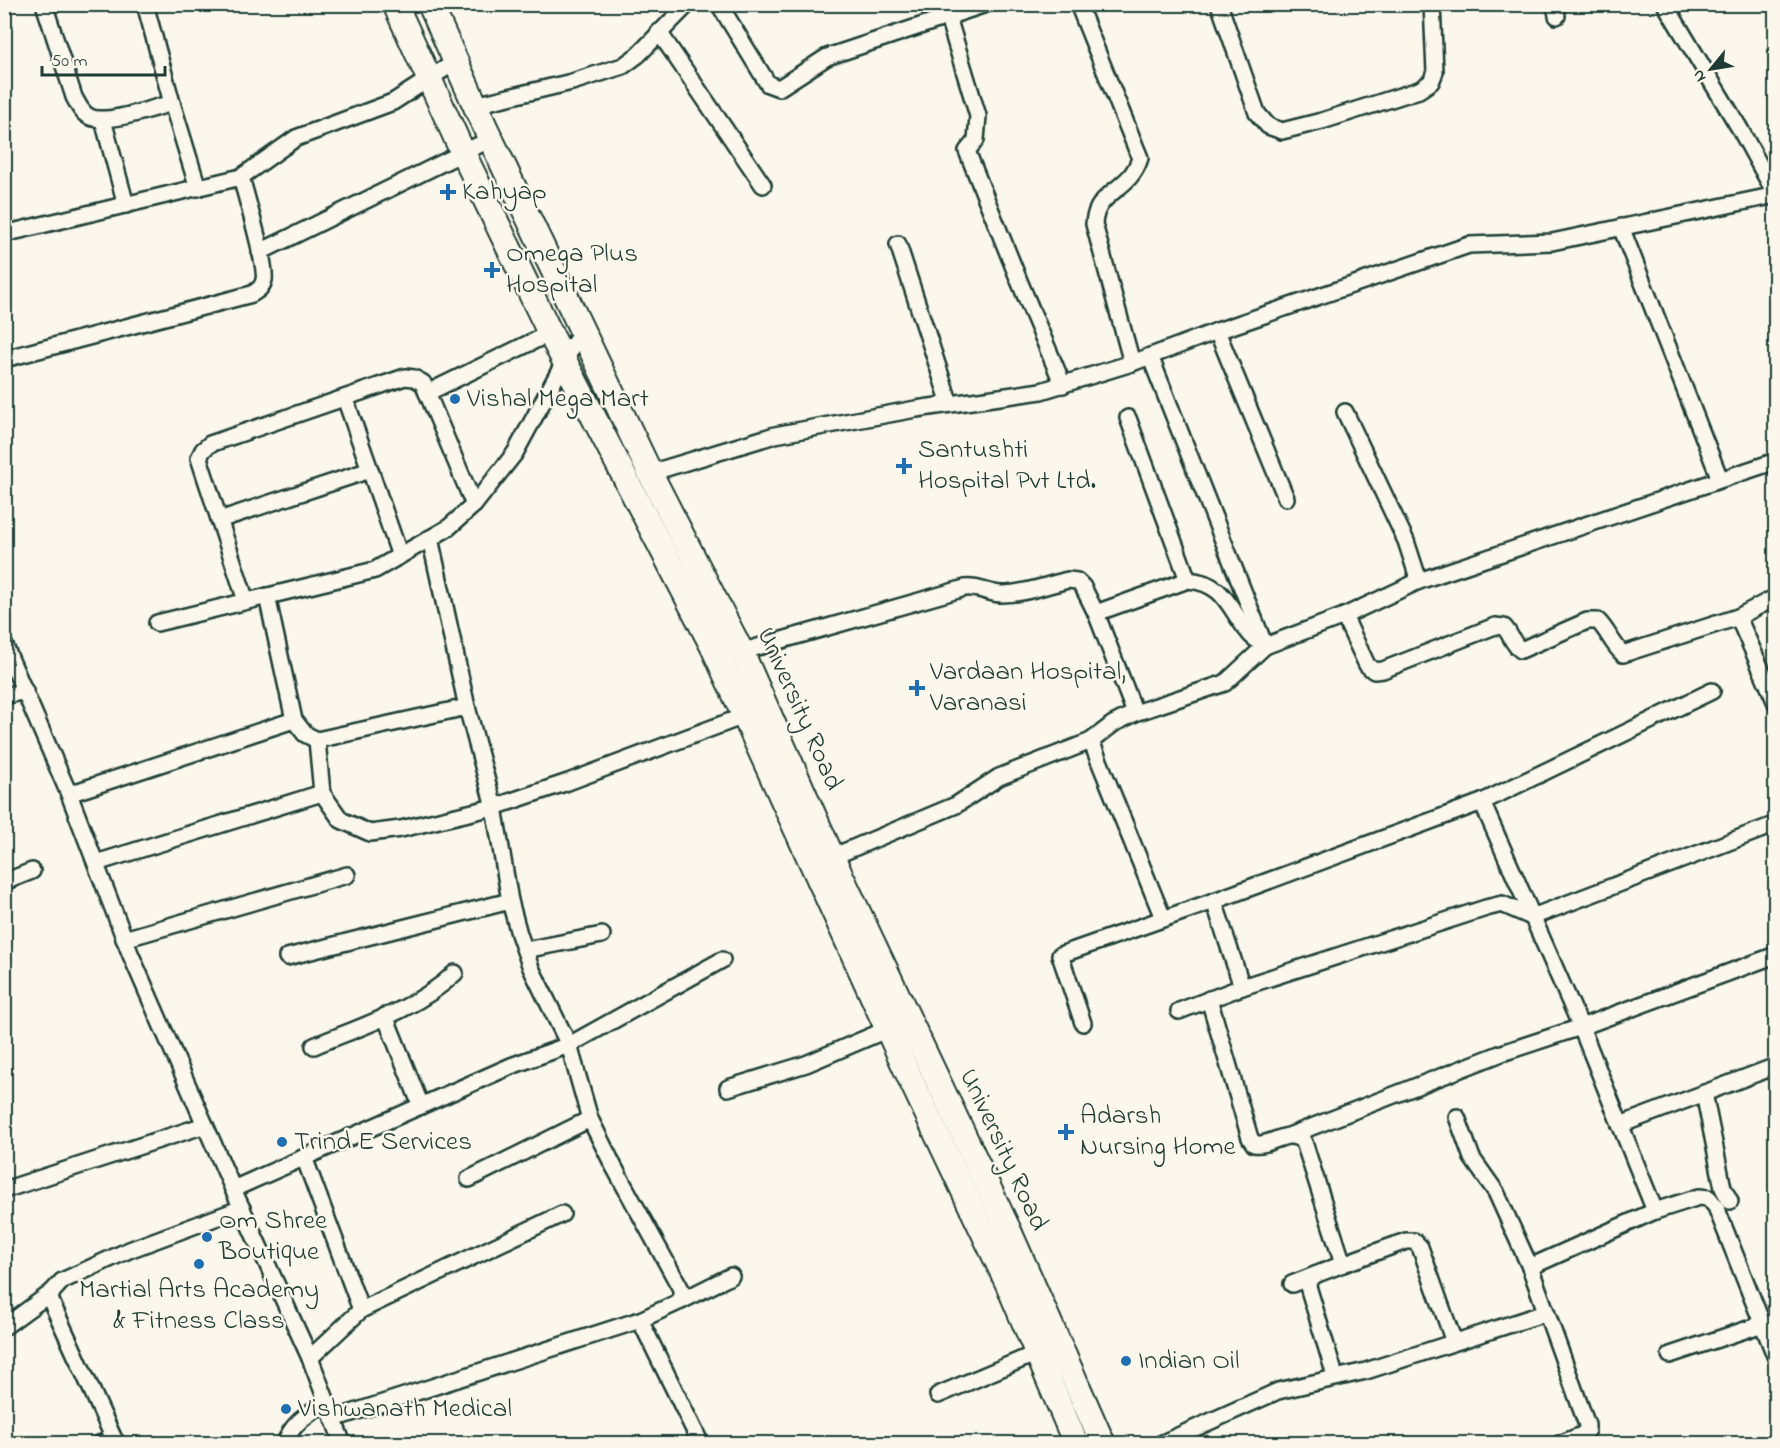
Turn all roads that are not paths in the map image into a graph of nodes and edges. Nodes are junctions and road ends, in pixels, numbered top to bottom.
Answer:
1 (44, 4) edge
2 (145, 4) edge
3 (395, 4) edge
4 (429, 4) edge
5 (688, 4) edge
6 (718, 4) edge
7 (986, 4) edge
8 (1078, 4) edge
9 (1219, 4) edge
10 (1432, 4) edge
11 (1665, 4) edge
12 (947, 11) edge
13 (659, 32) junction
14 (455, 62) junction
15 (429, 78) junction
16 (172, 103) junction
17 (475, 105) junction
18 (103, 120) junction
19 (491, 139) junction
20 (463, 153) junction
21 (241, 177) junction
22 (763, 185) dead end
23 (198, 188) junction
24 (126, 205) junction
25 (1621, 227) junction
26 (4, 234) edge
27 (898, 244) dead end
28 (260, 252) junction
29 (582, 329) junction
30 (1217, 331) junction
31 (550, 333) junction
32 (1150, 356) junction
33 (8, 358) dead end
34 (565, 360) junction
35 (1132, 363) junction
36 (1063, 385) junction
37 (427, 393) junction
38 (345, 398) junction
39 (950, 404) junction
40 (1345, 412) dead end
41 (1128, 417) dead end
42 (1776, 461) edge
43 (370, 470) junction
44 (650, 473) junction
45 (1720, 479) junction
46 (1286, 498) dead end
47 (474, 505) junction
48 (219, 520) junction
49 (430, 538) junction
50 (400, 556) junction
51 (1188, 580) junction
52 (1419, 581) junction
53 (267, 596) junction
54 (1776, 597) edge
55 (246, 601) junction
56 (1096, 613) junction
57 (1344, 616) junction
58 (1738, 617) junction
59 (157, 622) dead end
60 (4, 644) edge
61 (1265, 646) junction
62 (730, 655) junction
63 (25, 691) junction
64 (1712, 692) dead end
65 (4, 696) edge
66 (1776, 703) edge
67 (467, 707) junction
68 (756, 712) junction
69 (1136, 713) junction
70 (294, 720) junction
71 (316, 740) junction
72 (1091, 741) junction
73 (322, 793) junction
74 (69, 794) junction
75 (1482, 802) junction
76 (494, 807) junction
77 (1776, 824) edge
78 (832, 857) junction
79 (96, 863) junction
80 (32, 871) dead end
81 (347, 875) dead end
82 (4, 882) edge
83 (510, 901) junction
84 (1214, 901) junction
85 (1532, 917) junction
86 (1163, 918) junction
87 (602, 934) dead end
88 (124, 939) junction
89 (525, 950) junction
90 (1776, 955) edge
91 (287, 957) dead end
92 (722, 960) dead end
93 (455, 973) dead end
94 (1242, 987) junction
95 (1209, 999) junction
96 (1179, 1011) dead end
97 (385, 1016) junction
98 (1083, 1023) dead end
99 (1581, 1027) junction
100 (888, 1029) junction
101 (314, 1046) dead end
102 (569, 1046) junction
103 (1776, 1066) edge
104 (728, 1088) dead end
105 (1704, 1093) junction
106 (421, 1106) junction
107 (1457, 1117) dead end
108 (590, 1119) junction
109 (205, 1125) junction
110 (1620, 1125) junction
111 (1291, 1135) junction
112 (304, 1157) junction
113 (469, 1179) dead end
114 (233, 1189) junction
115 (4, 1190) edge
116 (1730, 1201) dead end
117 (242, 1208) junction
118 (1655, 1211) junction
119 (562, 1214) dead end
120 (1343, 1264) junction
121 (1530, 1267) junction
122 (1315, 1275) junction
123 (731, 1276) dead end
124 (1292, 1284) dead end
125 (51, 1292) junction
126 (681, 1301) junction
127 (361, 1310) junction
128 (1545, 1313) junction
129 (640, 1320) junction
130 (1768, 1326) edge
131 (4, 1327) edge
132 (1454, 1342) junction
133 (1038, 1353) junction
134 (1670, 1354) dead end
135 (310, 1358) junction
136 (1776, 1358) edge
137 (1334, 1369) dead end
138 (938, 1395) dead end
139 (327, 1402) junction
140 (333, 1419) junction
141 (116, 1441) edge
142 (1776, 1442) edge
143 (99, 1443) edge
144 (285, 1443) edge
145 (343, 1443) edge
146 (701, 1443) edge
147 (1076, 1443) edge
148 (1103, 1443) edge
149 (1160, 1443) edge
150 (1559, 1443) edge
151 (1771, 1443) edge

1 - 18 street
2 - 16 street
3 - 15 main road
4 - 14 main road, University Road
5 - 13 street
6 - 12 street
7 - 12 street
8 - 35 street
9 - 10 street
11 - 25 street
12 - 36 street
13 - 17 street
13 - 22 street
14 - 15 street
14 - 17 main road, University Road
15 - 20 main road
15 - 21 street
16 - 18 street
16 - 23 street
17 - 19 main road, University Road
18 - 24 street
19 - 20 street
19 - 29 main road, University Road
20 - 28 street
20 - 31 main road
21 - 23 street
21 - 28 street
23 - 24 street
24 - 26 street
25 - 30 street
25 - 45 street
27 - 39 street
28 - 33 street
29 - 34 street
29 - 44 main road, University Road
30 - 32 street
30 - 46 street
31 - 34 main road
31 - 37 street
32 - 35 street
32 - 61 street
34 - 47 street
34 - 62 main road
35 - 36 street
36 - 39 street
37 - 38 street
37 - 47 street
38 - 43 street
38 - 48 street
39 - 44 street
40 - 52 street
41 - 51 street
42 - 45 street
43 - 48 street
43 - 50 street
44 - 62 main road, University Road
45 - 52 street
47 - 49 street
48 - 55 street
49 - 50 street
49 - 67 street
50 - 53 street
51 - 56 street
51 - 61 street
52 - 57 street
53 - 55 street
53 - 70 street
54 - 58 street
55 - 59 street
56 - 62 street
56 - 69 street
57 - 58 street
57 - 61 street
58 - 66 street
60 - 63 street
61 - 69 street
62 - 68 main road, University Road
63 - 65 street
63 - 74 street
64 - 75 street
67 - 71 street
67 - 76 street
68 - 76 street
68 - 78 main road, University Road
68 - 100 main road
69 - 72 street
70 - 71 street
70 - 74 street
71 - 73 street
72 - 78 street
72 - 86 street
73 - 76 street
73 - 79 street
74 - 79 street
75 - 84 street
75 - 85 street
76 - 83 street
77 - 85 street
78 - 148 main road, University Road
79 - 88 street
80 - 82 street
81 - 88 street
83 - 89 street
83 - 91 street
84 - 86 street
84 - 94 street
85 - 94 street
85 - 99 street
86 - 98 street
87 - 89 street
88 - 109 street
89 - 102 street
90 - 99 street
92 - 102 street
93 - 97 street
94 - 95 street
95 - 96 street
95 - 111 street
97 - 101 street
97 - 106 street
99 - 110 street
99 - 111 street
100 - 104 street
100 - 133 main road
102 - 106 street
102 - 108 street
103 - 105 street
105 - 110 street
105 - 116 street
106 - 112 street
107 - 121 street
108 - 113 street
108 - 126 street
109 - 114 street
109 - 115 street
110 - 118 street
111 - 120 street
112 - 114 street
112 - 127 street
114 - 117 street
117 - 125 street
117 - 135 street
118 - 121 street
118 - 130 street
119 - 127 street
120 - 122 street
120 - 132 street
121 - 128 street
122 - 124 street
122 - 137 street
123 - 126 street
125 - 131 street
125 - 141 street
126 - 129 street
127 - 135 street
128 - 132 street
128 - 150 street
129 - 140 street
129 - 146 street
130 - 134 street
130 - 136 street
132 - 149 street
133 - 138 street
133 - 147 main road
135 - 139 street
139 - 140 street
139 - 144 street
140 - 145 street
141 - 143 street
142 - 151 street

